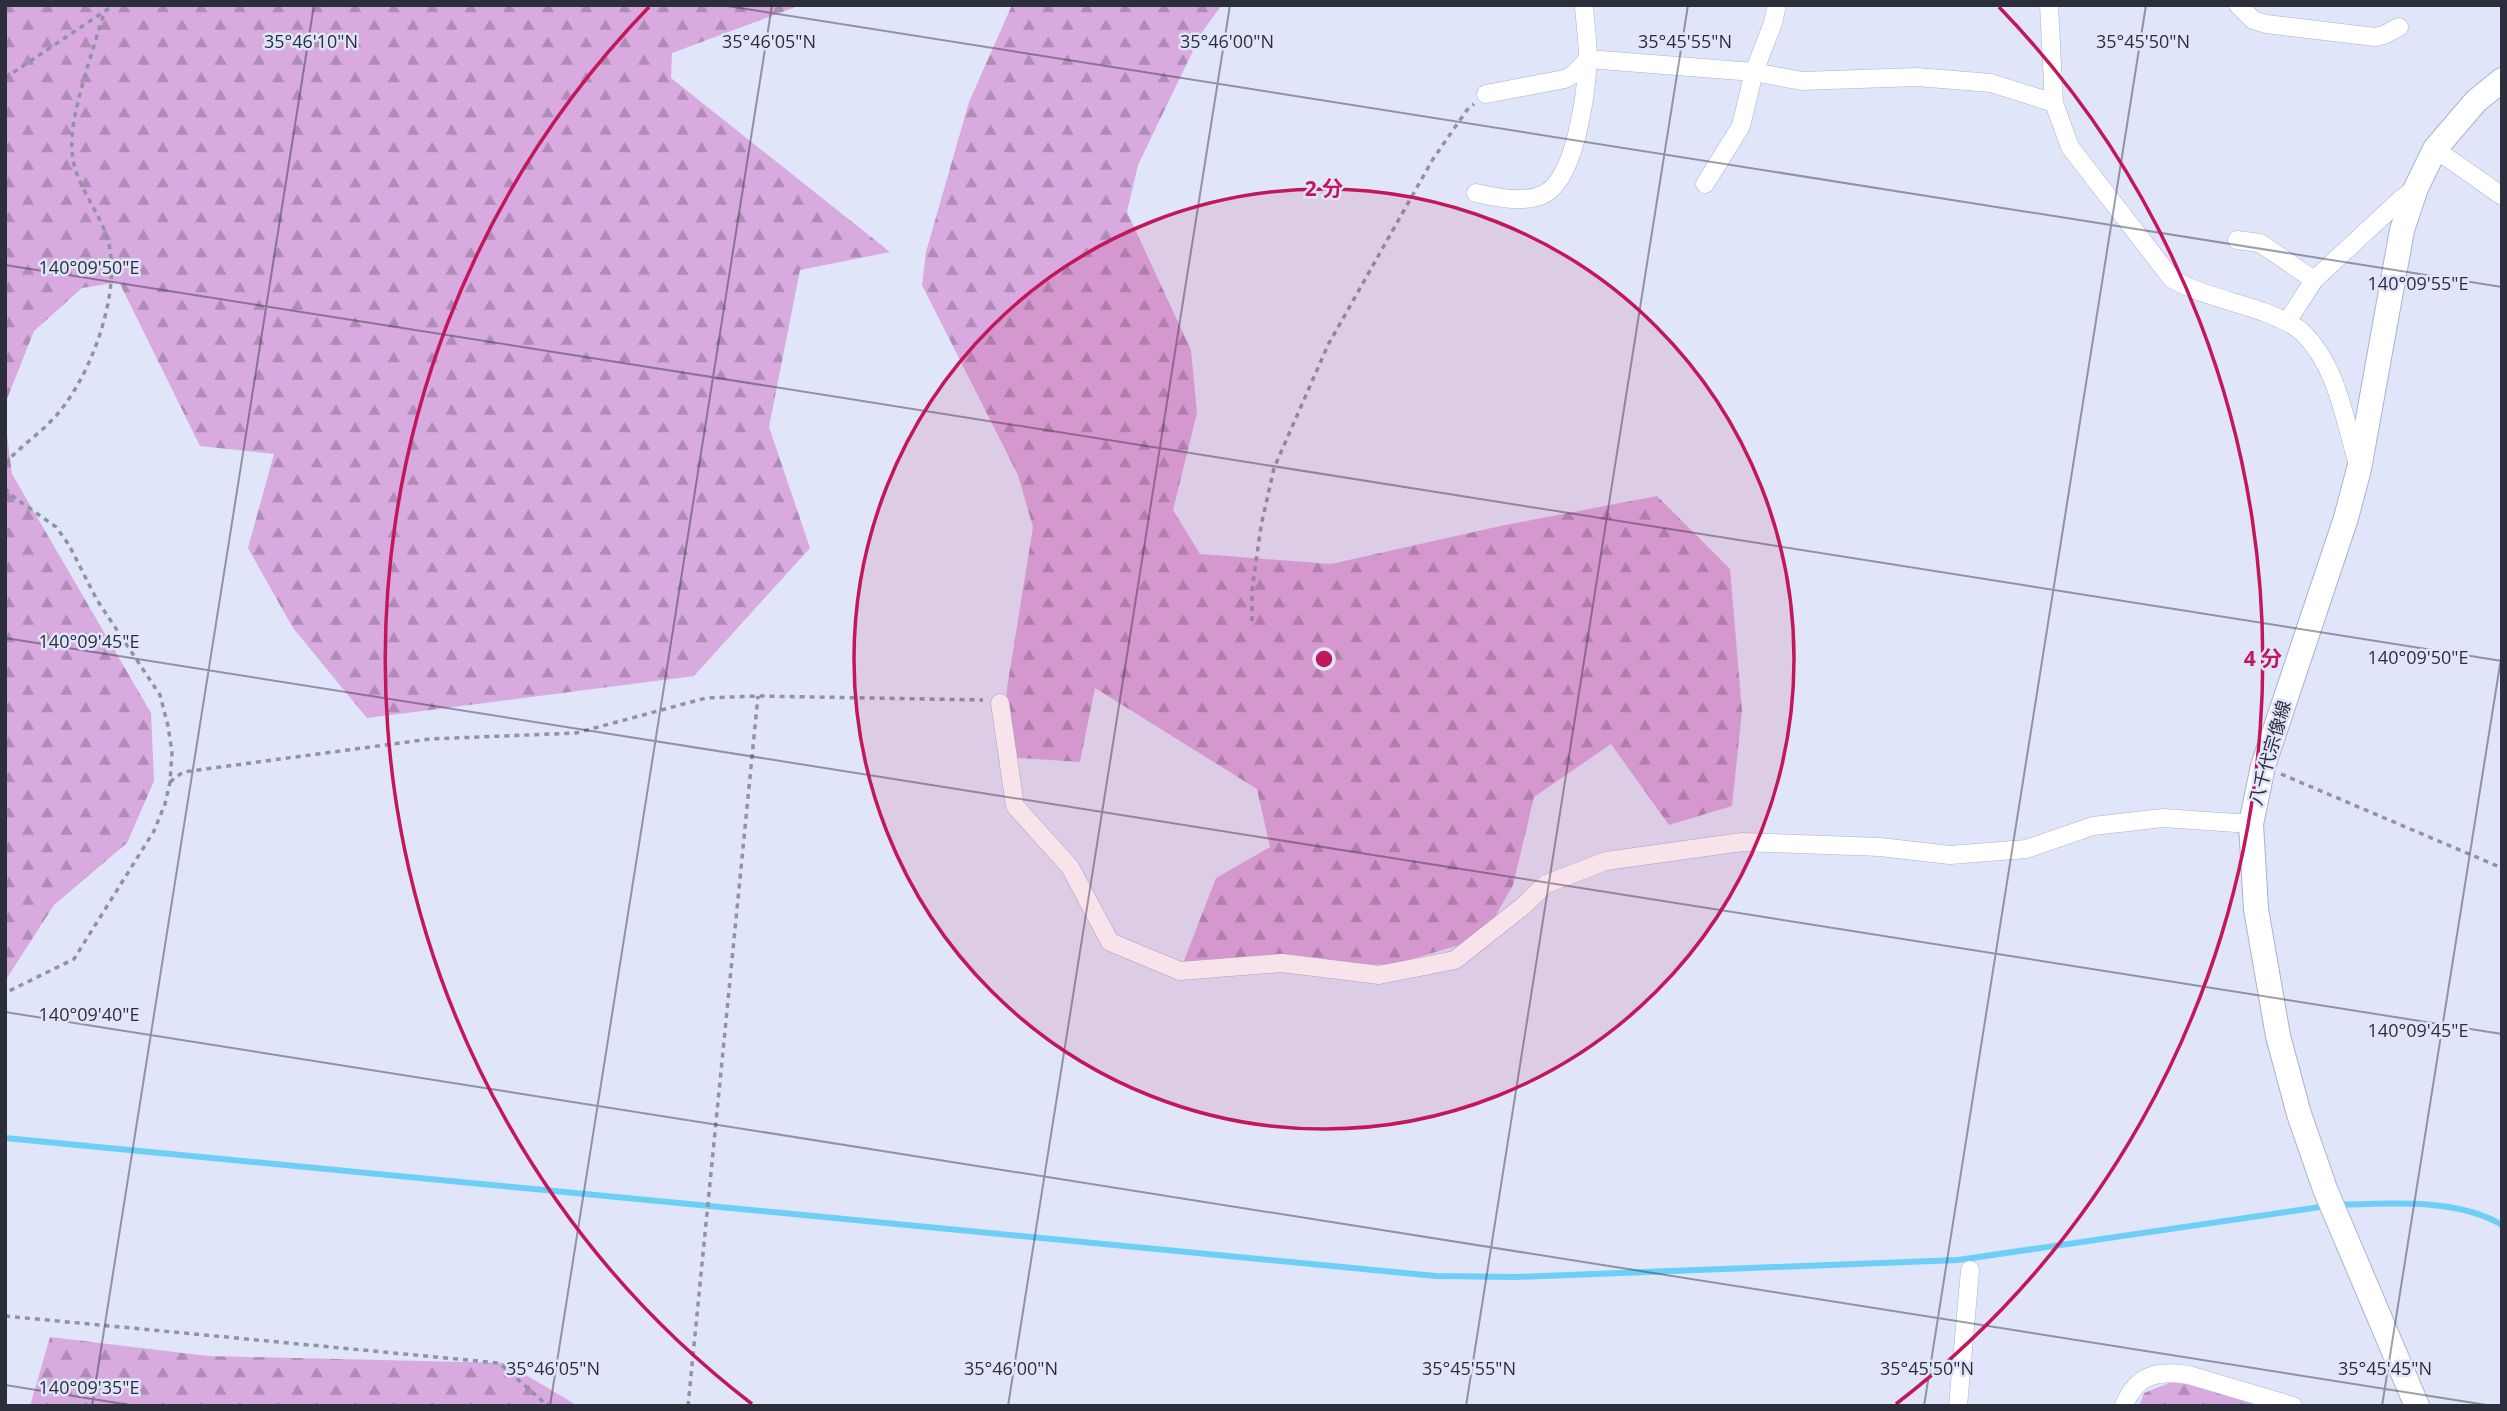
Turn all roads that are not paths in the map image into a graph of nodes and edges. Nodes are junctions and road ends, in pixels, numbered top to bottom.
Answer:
1 (1584, 5) edge
2 (1777, 5) edge
3 (2049, 5) edge
4 (2238, 5) edge
5 (2399, 27) dead end
6 (1588, 59) junction
7 (1754, 72) junction
8 (2502, 80) edge
9 (1486, 94) road end
10 (2054, 103) junction
11 (2435, 149) junction
12 (1705, 184) dead end
13 (2416, 188) junction
14 (1476, 193) dead end
15 (2502, 196) edge
16 (2238, 240) dead end
17 (2314, 280) junction
18 (2287, 322) junction
19 (2359, 469) junction
20 (1000, 703) road end
21 (2251, 824) junction
22 (1970, 1270) dead end
23 (1958, 1406) edge
24 (2124, 1406) edge
25 (2293, 1406) edge
26 (2417, 1406) edge

1 - 6 street
2 - 7 street
3 - 10 street
4 - 5 street
6 - 7 street
6 - 9 street
6 - 14 street
7 - 10 street
7 - 12 street
8 - 11 main road, 八千代宗像線
10 - 18 street
11 - 13 main road, 八千代宗像線
11 - 15 street
13 - 17 street
13 - 19 main road, 八千代宗像線
16 - 17 street
17 - 18 street
18 - 19 street
19 - 21 main road, 八千代宗像線
20 - 21 street
21 - 26 main road, 八千代宗像線
22 - 23 street
24 - 25 street

